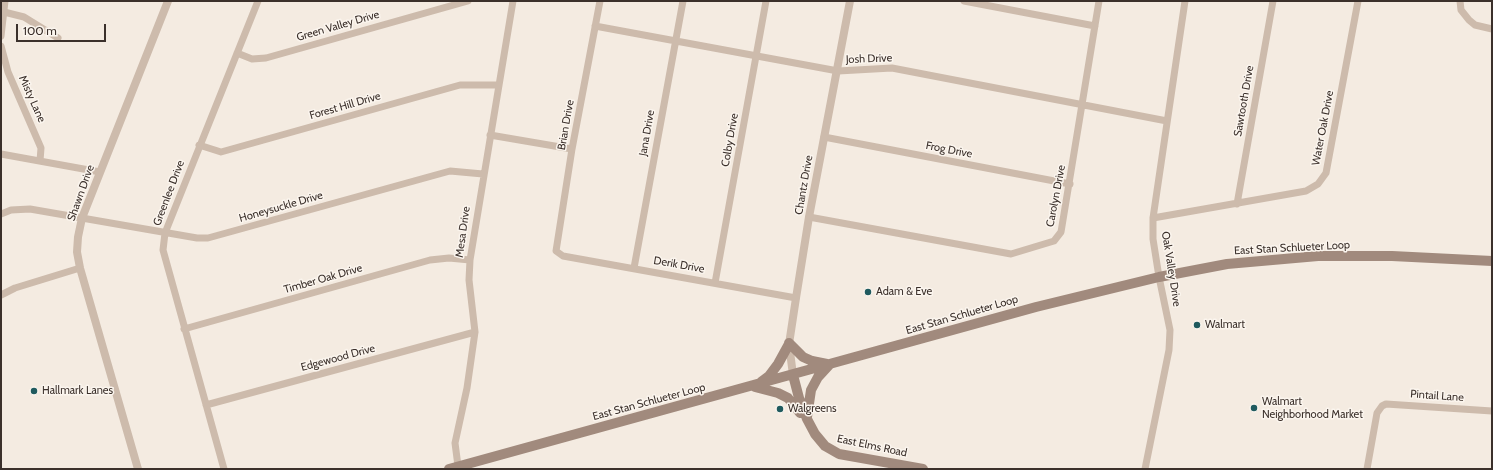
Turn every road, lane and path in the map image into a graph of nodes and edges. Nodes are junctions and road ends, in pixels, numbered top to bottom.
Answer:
1 (5, 1) edge
2 (168, 1) edge
3 (258, 1) edge
4 (468, 1) edge
5 (513, 1) edge
6 (600, 1) edge
7 (682, 1) edge
8 (766, 1) edge
9 (850, 1) edge
10 (964, 1) edge
11 (1099, 1) edge
12 (1185, 1) edge
13 (1272, 1) edge
14 (1358, 1) edge
15 (1460, 1) edge
16 (4, 12) junction
17 (595, 26) junction
18 (1095, 26) junction
19 (1492, 29) edge
20 (1, 36) edge
21 (58, 38) dead end
22 (675, 42) junction
23 (1, 46) edge
24 (237, 54) junction
25 (756, 56) junction
26 (3, 63) edge
27 (838, 71) junction
28 (499, 85) junction
29 (1082, 104) junction
30 (1167, 121) junction
31 (490, 135) junction
32 (824, 137) junction
33 (199, 145) junction
34 (572, 149) junction
35 (1, 154) edge
36 (40, 161) junction
37 (100, 172) junction
38 (483, 174) junction
39 (1070, 184) junction
40 (1237, 204) junction
41 (1, 214) edge
42 (809, 216) junction
43 (82, 218) junction
44 (1153, 218) junction
45 (165, 233) junction
46 (558, 253) joint
47 (470, 260) junction
48 (1492, 261) edge
49 (80, 268) junction
50 (634, 268) junction
51 (1159, 277) junction
52 (715, 282) junction
53 (1, 295) edge
54 (796, 298) junction
55 (184, 329) junction
56 (474, 332) junction
57 (789, 344) junction
58 (829, 365) junction
59 (793, 375) junction
60 (755, 386) junction
61 (206, 405) junction
62 (1492, 411) edge
63 (807, 419) junction
64 (453, 468) edge
65 (138, 469) edge
66 (224, 469) edge
67 (923, 469) edge
68 (1145, 469) edge
69 (1367, 469) edge

1 - 16 street
2 - 37 street, Shawn Drive
3 - 24 street, Greenlee Drive
4 - 24 street, Green Valley Drive
5 - 28 street, Mesa Drive
6 - 17 street, Brian Drive
7 - 22 street, Jana Drive
8 - 25 street, Colby Drive
9 - 27 street, Chantz Drive
10 - 18 street
11 - 18 street, Carolyn Drive
12 - 30 street, Oak Valley Drive
13 - 40 street, Sawtooth Drive
14 - 40 street, Water Oak Drive
15 - 19 street
16 - 20 street
16 - 21 street
17 - 22 street, Josh Drive
17 - 34 street, Brian Drive
18 - 29 street, Carolyn Drive
22 - 25 street, Josh Drive
22 - 50 street, Jana Drive
23 - 26 street, Misty Lane
24 - 33 street, Greenlee Drive
25 - 27 street, Josh Drive
25 - 52 street, Colby Drive
26 - 36 street, Misty Lane
27 - 29 street, Josh Drive
27 - 32 street, Chantz Drive
28 - 31 street, Mesa Drive
28 - 33 street, Forest Hill Drive
29 - 30 street, Josh Drive
29 - 39 street, Carolyn Drive
30 - 44 street, Oak Valley Drive
31 - 34 street
31 - 38 street, Mesa Drive
32 - 39 street, Frog Drive
32 - 42 street, Chantz Drive
33 - 45 street, Greenlee Drive
34 - 46 street, Brian Drive
35 - 36 street
36 - 37 street
37 - 43 street, Shawn Drive
38 - 45 street, Honeysuckle Drive
38 - 47 street, Mesa Drive
39 - 42 street, Carolyn Drive
40 - 44 street, Water Oak Drive
41 - 43 street, Honeysuckle Drive
42 - 54 street, Chantz Drive
43 - 45 street, Honeysuckle Drive
43 - 49 street, Shawn Drive
44 - 51 street, Oak Valley Drive
45 - 55 street, Greenlee Drive
46 - 50 street, Derik Drive
47 - 55 street, Timber Oak Drive
47 - 56 street, Mesa Drive
48 - 51 main road, East Stan Schlueter Loop
49 - 53 street
49 - 65 street, Shawn Drive
50 - 52 street, Derik Drive
51 - 58 main road, East Stan Schlueter Loop
51 - 68 street, Oak Valley Drive
52 - 54 street, Derik Drive
54 - 57 street, Chantz Drive
55 - 61 street, Greenlee Drive
56 - 61 street, Edgewood Drive
56 - 64 street, Mesa Drive
57 - 58 main road
57 - 59 street, Chantz Drive
57 - 60 main road
58 - 59 main road, East Stan Schlueter Loop
58 - 63 main road
59 - 60 main road, East Stan Schlueter Loop
59 - 63 main road, East Elms Road
60 - 63 main road
60 - 64 main road, East Stan Schlueter Loop
61 - 66 street, Greenlee Drive
62 - 69 street, Pintail Lane
63 - 67 main road, East Elms Road

